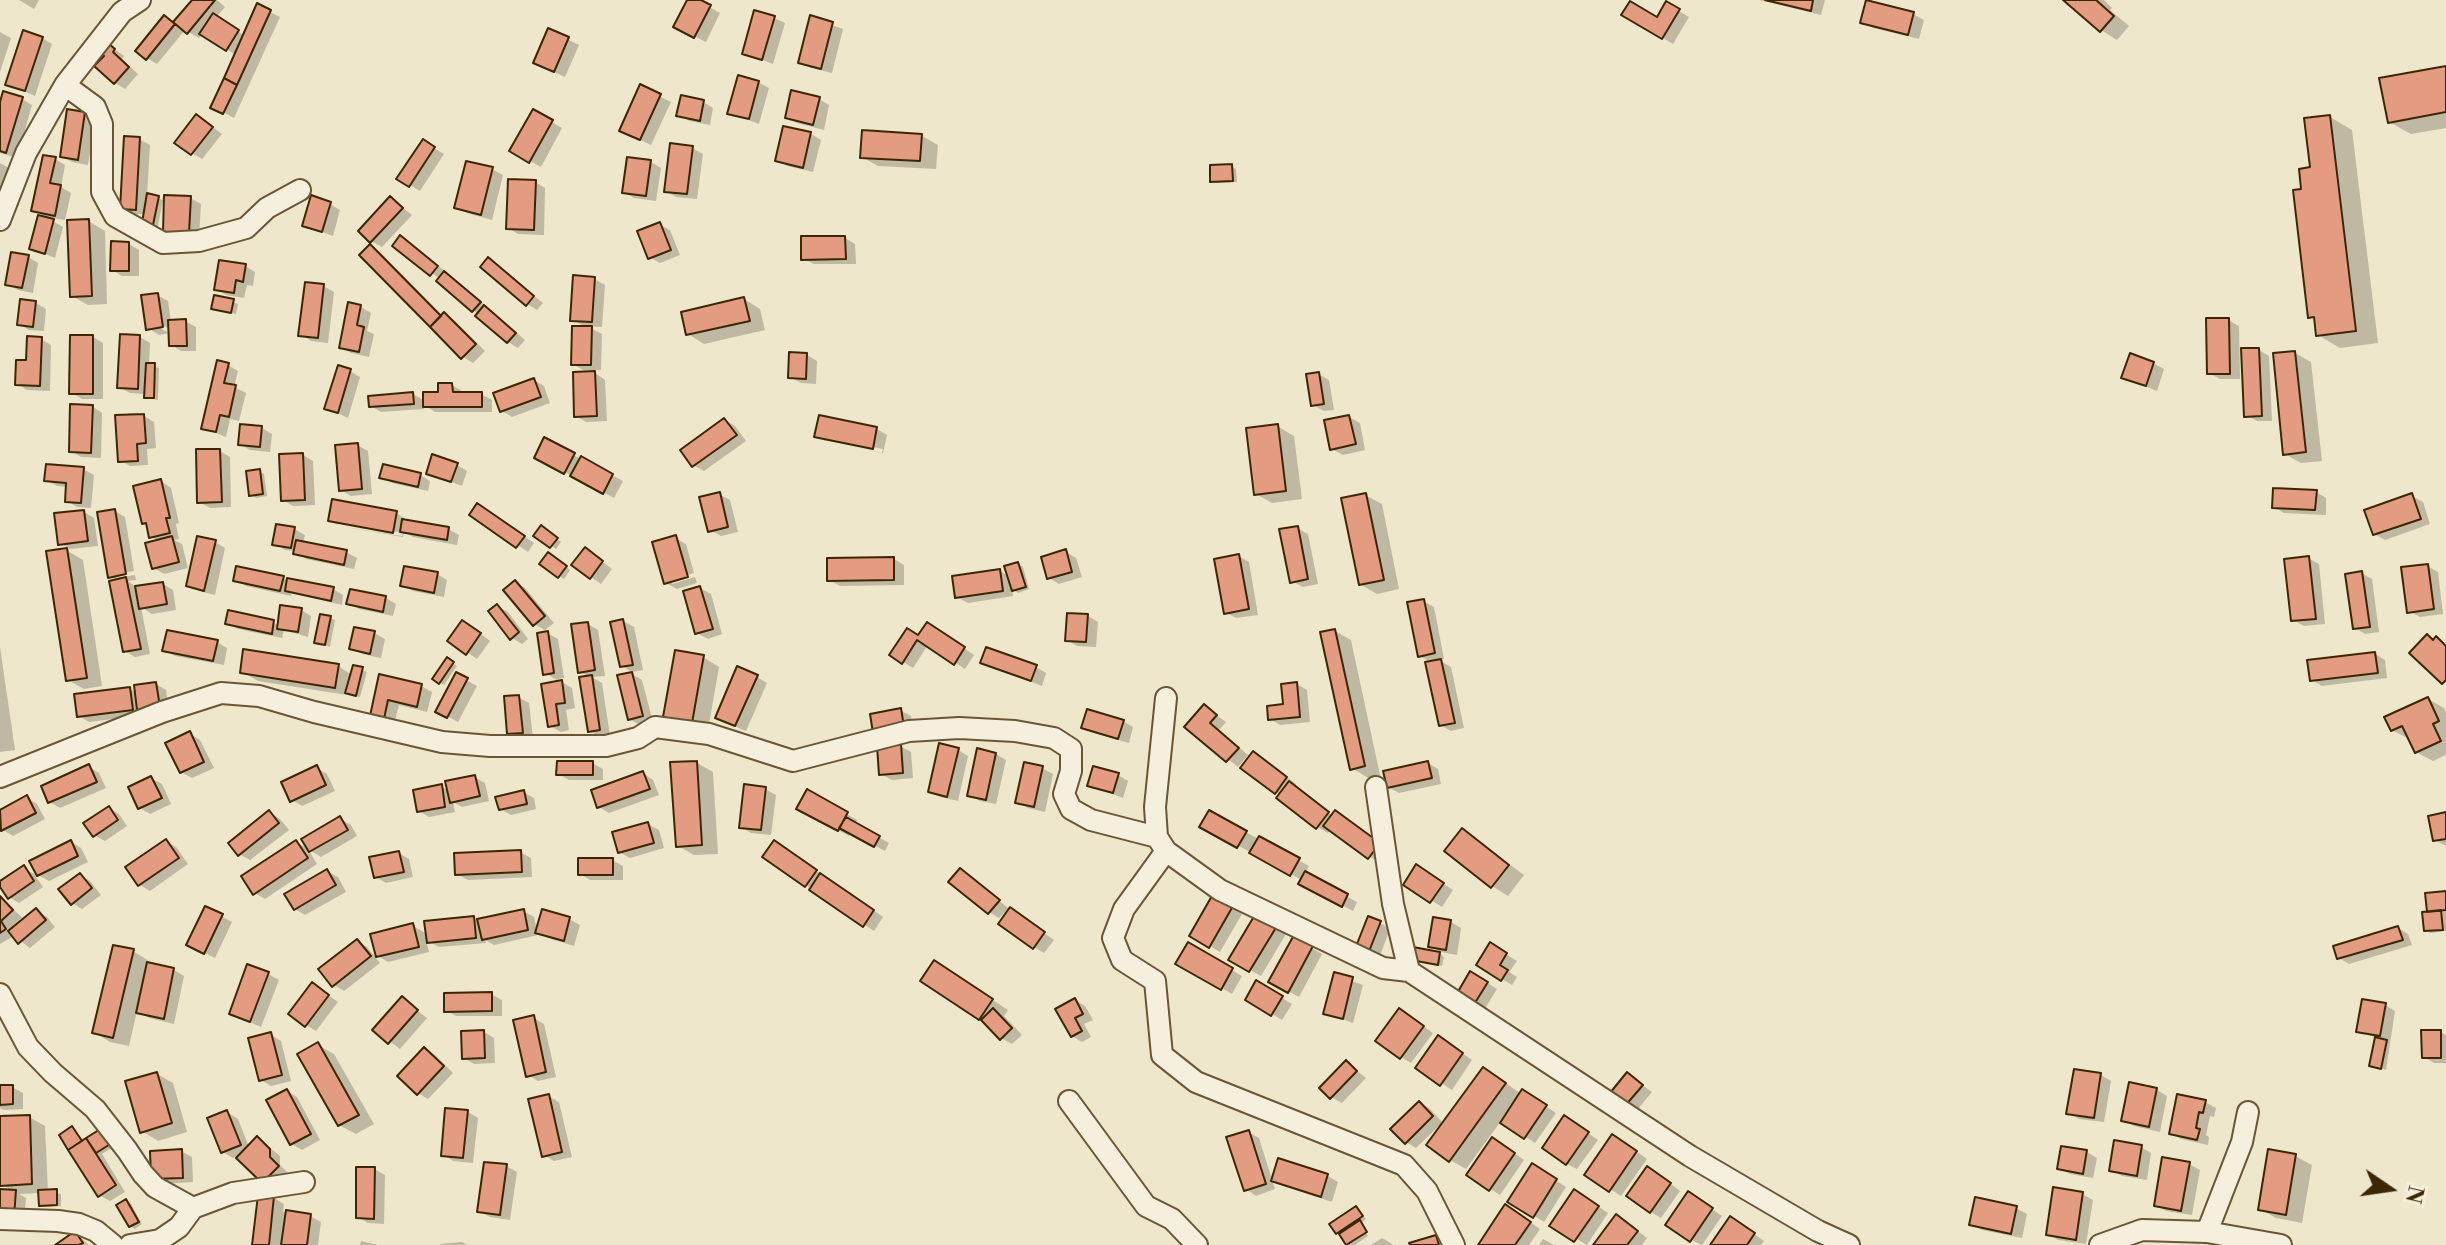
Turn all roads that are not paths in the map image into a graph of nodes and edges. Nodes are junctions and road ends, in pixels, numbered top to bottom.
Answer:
1 (140, 0) edge
2 (65, 85) junction
3 (300, 190) dead end
4 (0, 220) edge
5 (1166, 698) dead end
6 (0, 777) edge
7 (1376, 787) dead end
8 (1161, 844) junction
9 (1409, 971) junction
10 (0, 994) edge
11 (1069, 1101) dead end
12 (2248, 1112) dead end
13 (304, 1182) dead end
14 (193, 1208) junction
15 (0, 1219) edge
16 (2207, 1232) junction
17 (113, 1245) edge
18 (130, 1245) edge
19 (1197, 1245) edge
20 (1454, 1245) edge
21 (1849, 1245) edge
22 (2100, 1245) edge
23 (2281, 1245) edge

1 - 2 street
2 - 3 street
2 - 4 street
5 - 8 street
6 - 8 street
7 - 9 street
8 - 9 street
8 - 20 street
9 - 21 street
10 - 14 street
11 - 19 street
12 - 16 street
13 - 14 street
14 - 18 street
15 - 17 street
16 - 22 street
16 - 23 street

